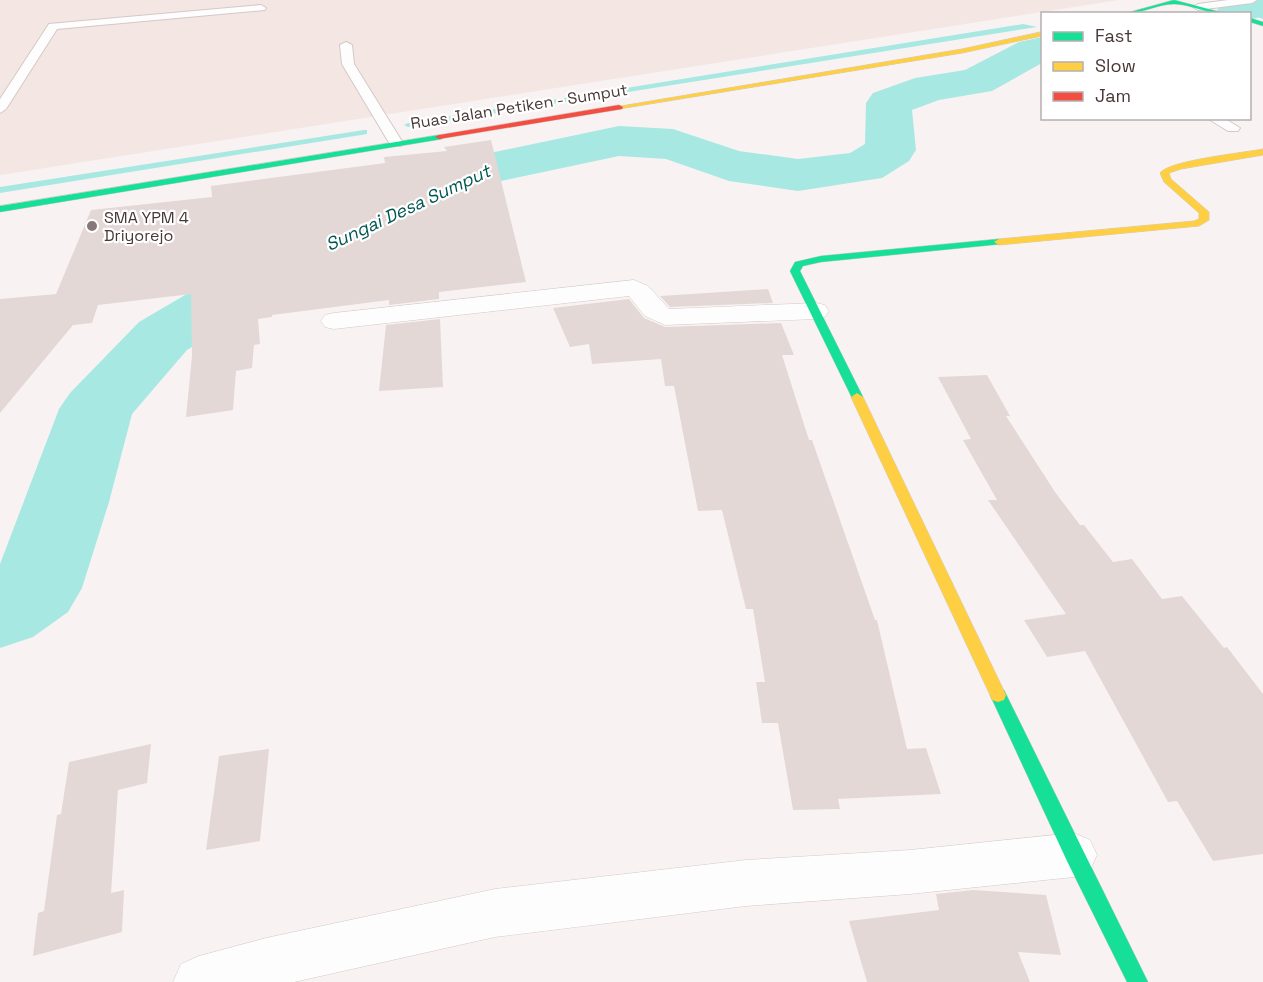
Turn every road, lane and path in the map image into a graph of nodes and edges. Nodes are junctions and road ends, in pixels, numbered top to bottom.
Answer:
1 (1252, 0) edge
2 (1171, 1) edge
3 (1198, 7) junction
4 (261, 8) dead end
5 (1133, 12) edge
6 (1215, 12) edge
7 (1040, 36) edge
8 (346, 45) dead end
9 (0, 110) edge
10 (1217, 120) edge
11 (1233, 128) dead end
12 (396, 143) junction
13 (1263, 152) edge
14 (0, 209) edge
15 (816, 311) junction
16 (334, 321) dead end
17 (1074, 855) junction
18 (199, 982) edge
19 (1138, 982) edge

1 - 3 lane
2 - 3 main road
2 - 5 main road
3 - 6 main road
4 - 9 lane
7 - 12 main road, Ruas Jalan Petiken - Sumput
8 - 12 lane
10 - 11 lane
12 - 14 main road, Ruas Jalan Petiken - Sumput
13 - 15 main road
15 - 16 street
15 - 17 main road
17 - 18 street
17 - 19 main road

